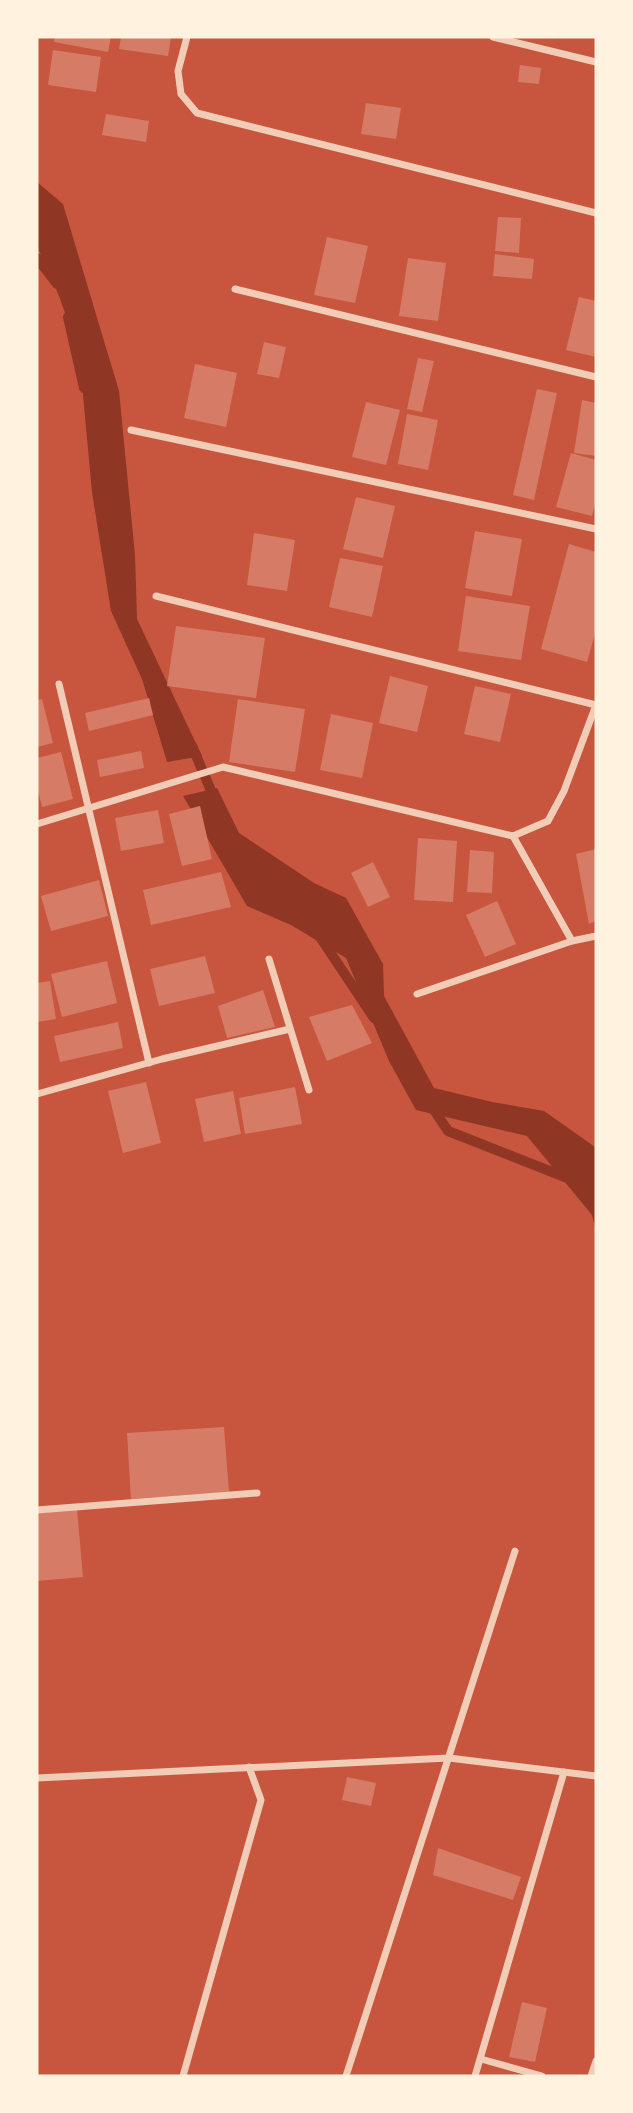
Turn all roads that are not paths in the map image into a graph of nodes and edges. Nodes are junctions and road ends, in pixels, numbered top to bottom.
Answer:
1 (187, 37) edge
2 (493, 37) edge
3 (515, 39) edge
4 (596, 62) edge
5 (596, 213) edge
6 (235, 289) dead end
7 (596, 377) edge
8 (131, 430) dead end
9 (596, 529) edge
10 (156, 596) dead end
11 (59, 684) dead end
12 (596, 705) edge
13 (89, 807) junction
14 (37, 824) edge
15 (513, 836) junction
16 (596, 936) edge
17 (572, 942) junction
18 (269, 959) dead end
19 (417, 993) dead end
20 (290, 1029) junction
21 (149, 1063) junction
22 (309, 1090) dead end
23 (37, 1094) edge
24 (257, 1493) dead end
25 (37, 1510) edge
26 (515, 1551) dead end
27 (449, 1758) junction
28 (249, 1767) junction
29 (564, 1772) junction
30 (596, 1776) edge
31 (37, 1778) edge
32 (481, 2059) junction
33 (596, 2061) edge
34 (183, 2076) edge
35 (346, 2076) edge
36 (475, 2076) edge
37 (542, 2076) edge
38 (591, 2076) edge

1 - 5 street
2 - 3 street
3 - 4 street
6 - 7 street
8 - 9 street
10 - 12 street
11 - 13 street
12 - 15 street
13 - 14 street
13 - 15 street
13 - 21 street
15 - 17 street
16 - 17 street
17 - 19 street
18 - 20 street
20 - 21 street
20 - 22 street
21 - 23 street
24 - 25 street
26 - 27 street
27 - 28 street
27 - 29 street
27 - 35 street
28 - 31 street
28 - 34 street
29 - 30 street
29 - 32 street
32 - 36 street
32 - 37 street
33 - 38 street

